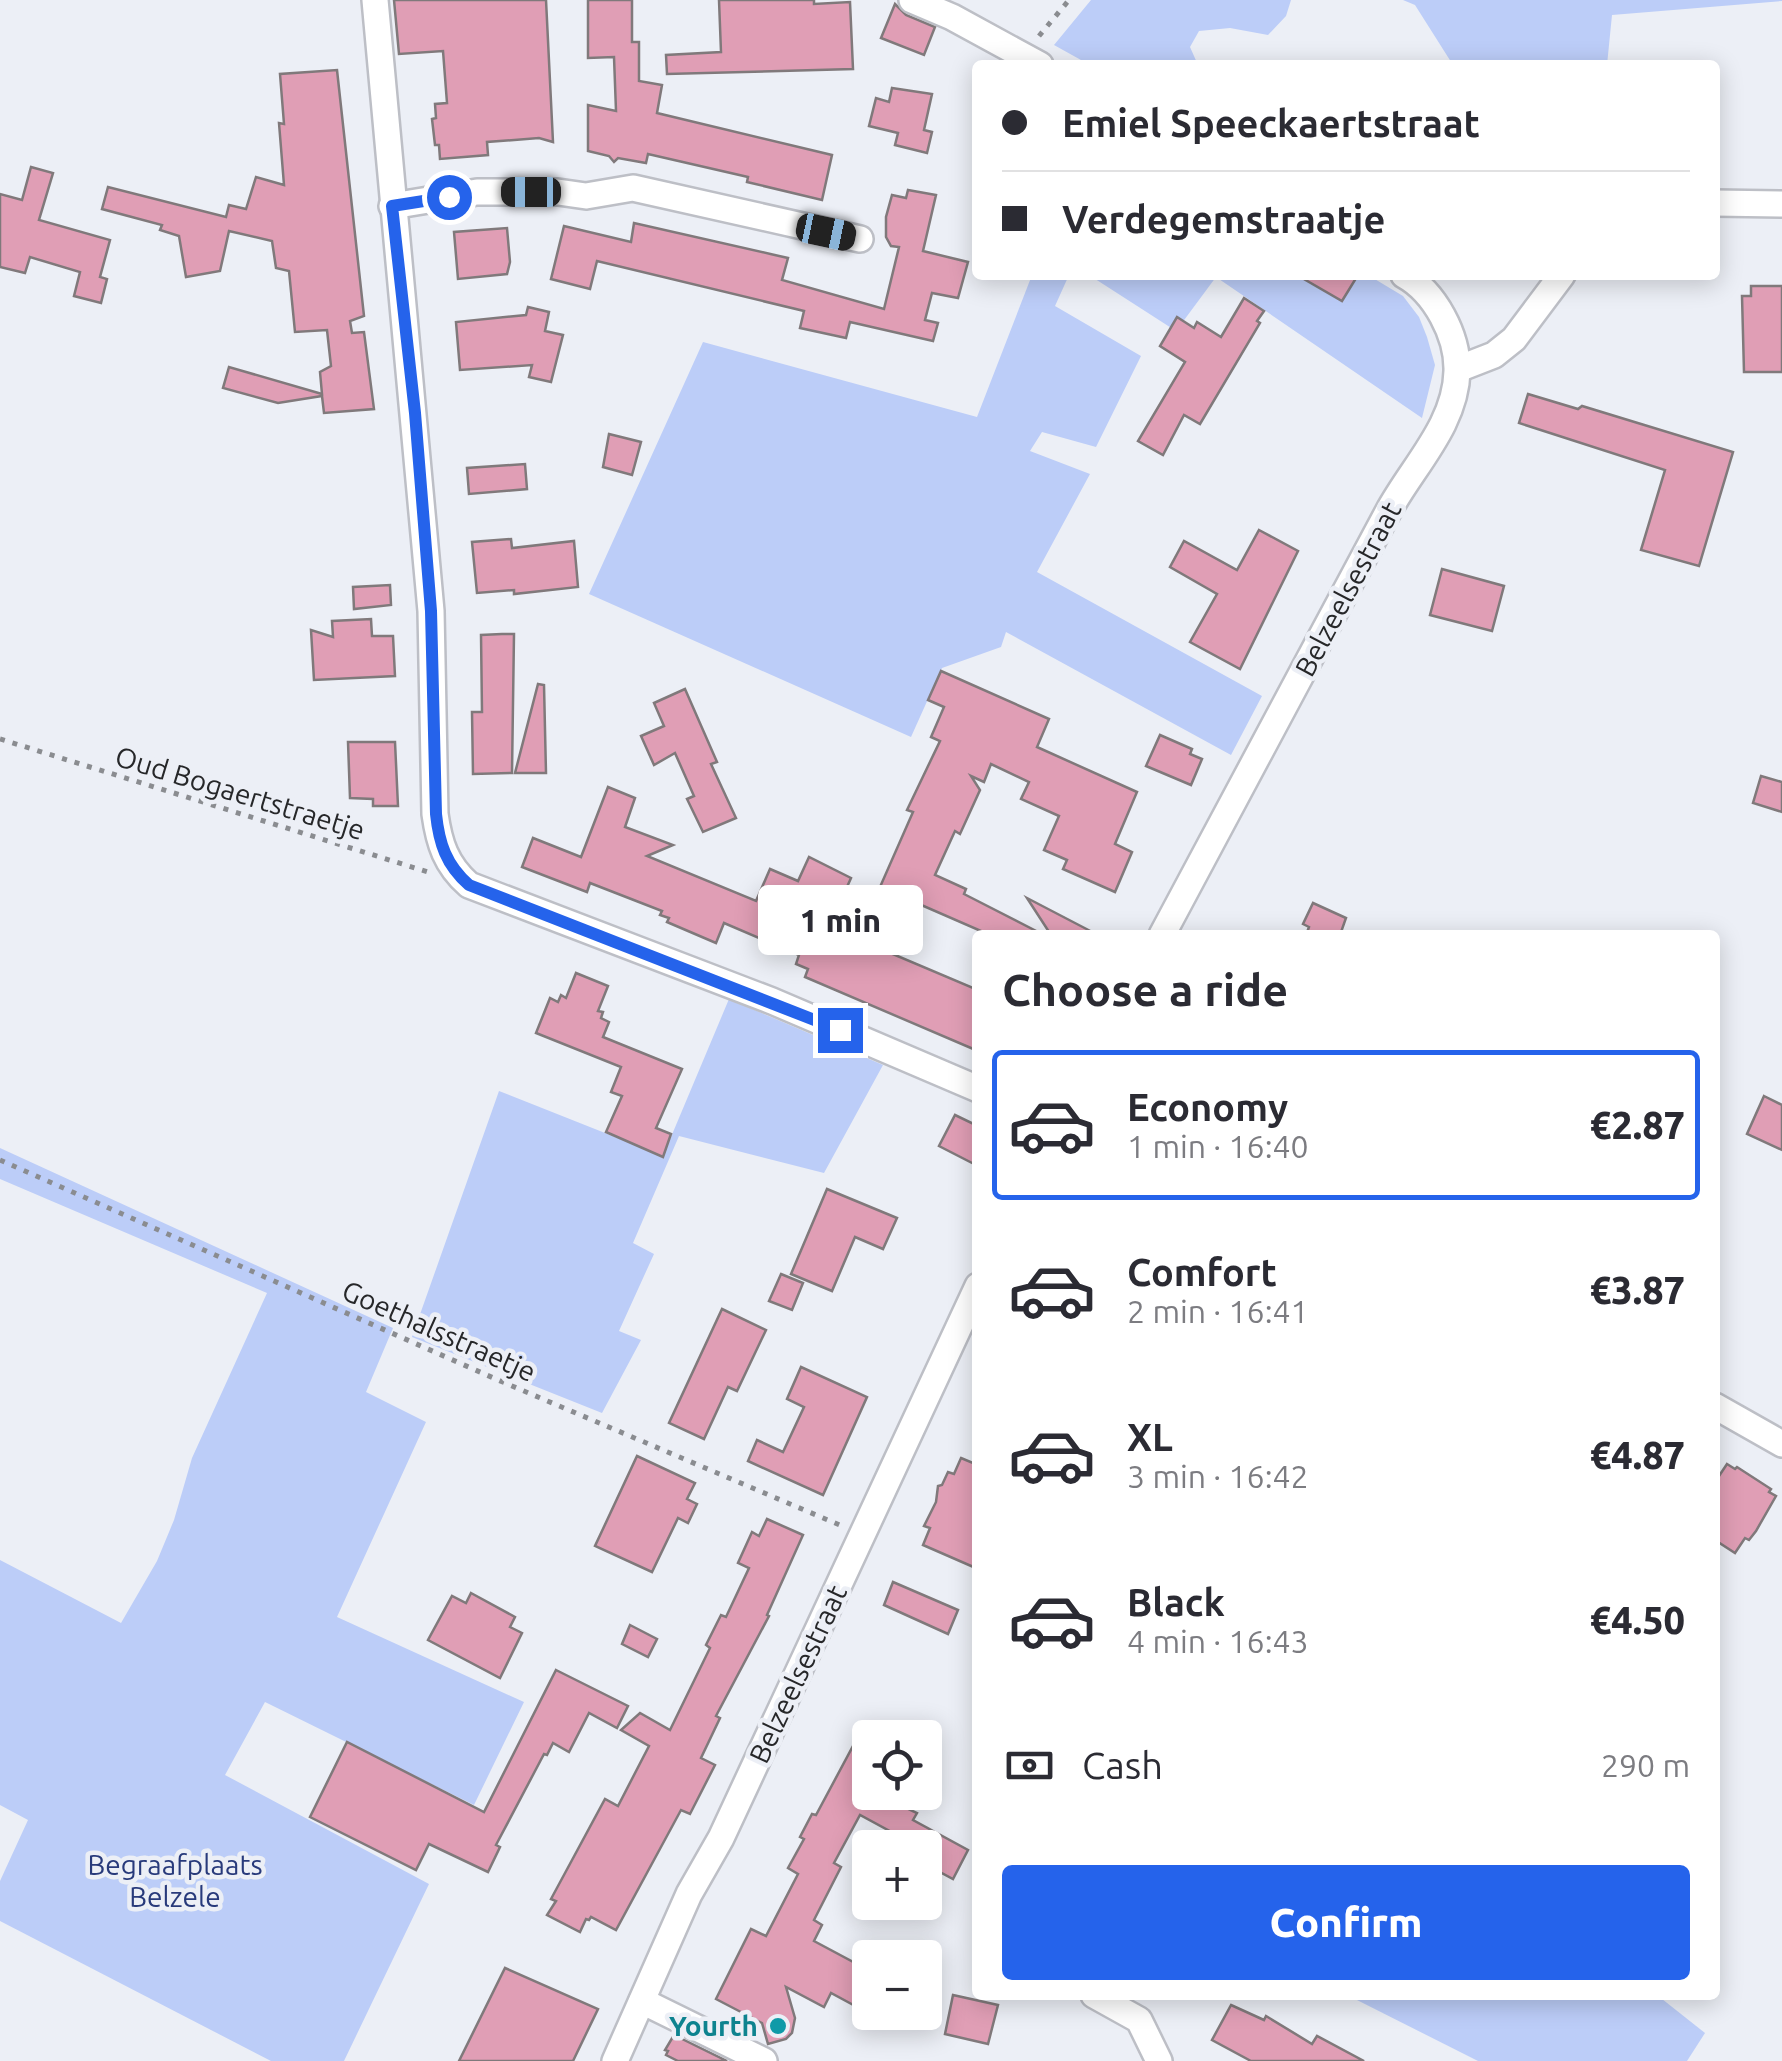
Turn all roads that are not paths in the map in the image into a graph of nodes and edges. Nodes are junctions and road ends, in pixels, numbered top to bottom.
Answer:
1 (375, 0) edge
2 (912, 0) edge
3 (1031, 60) edge
4 (1720, 203) edge
5 (1782, 204) edge
6 (392, 206) junction
7 (860, 239) dead end
8 (1411, 280) edge
9 (1558, 280) edge
10 (1458, 369) junction
11 (1165, 930) edge
12 (972, 1087) edge
13 (972, 1299) edge
14 (1720, 1409) edge
15 (1782, 1444) edge
16 (1103, 2000) edge
17 (642, 2001) junction
18 (615, 2061) edge
19 (764, 2061) edge
20 (1159, 2061) edge

1 - 6 street
2 - 3 street
4 - 5 street
6 - 7 street
6 - 12 street
8 - 10 street
9 - 10 street
10 - 11 street, Belzeelsestraat
13 - 17 street, Belzeelsestraat
14 - 15 street
16 - 20 street
17 - 18 street, Belzeelsestraat
17 - 19 street

